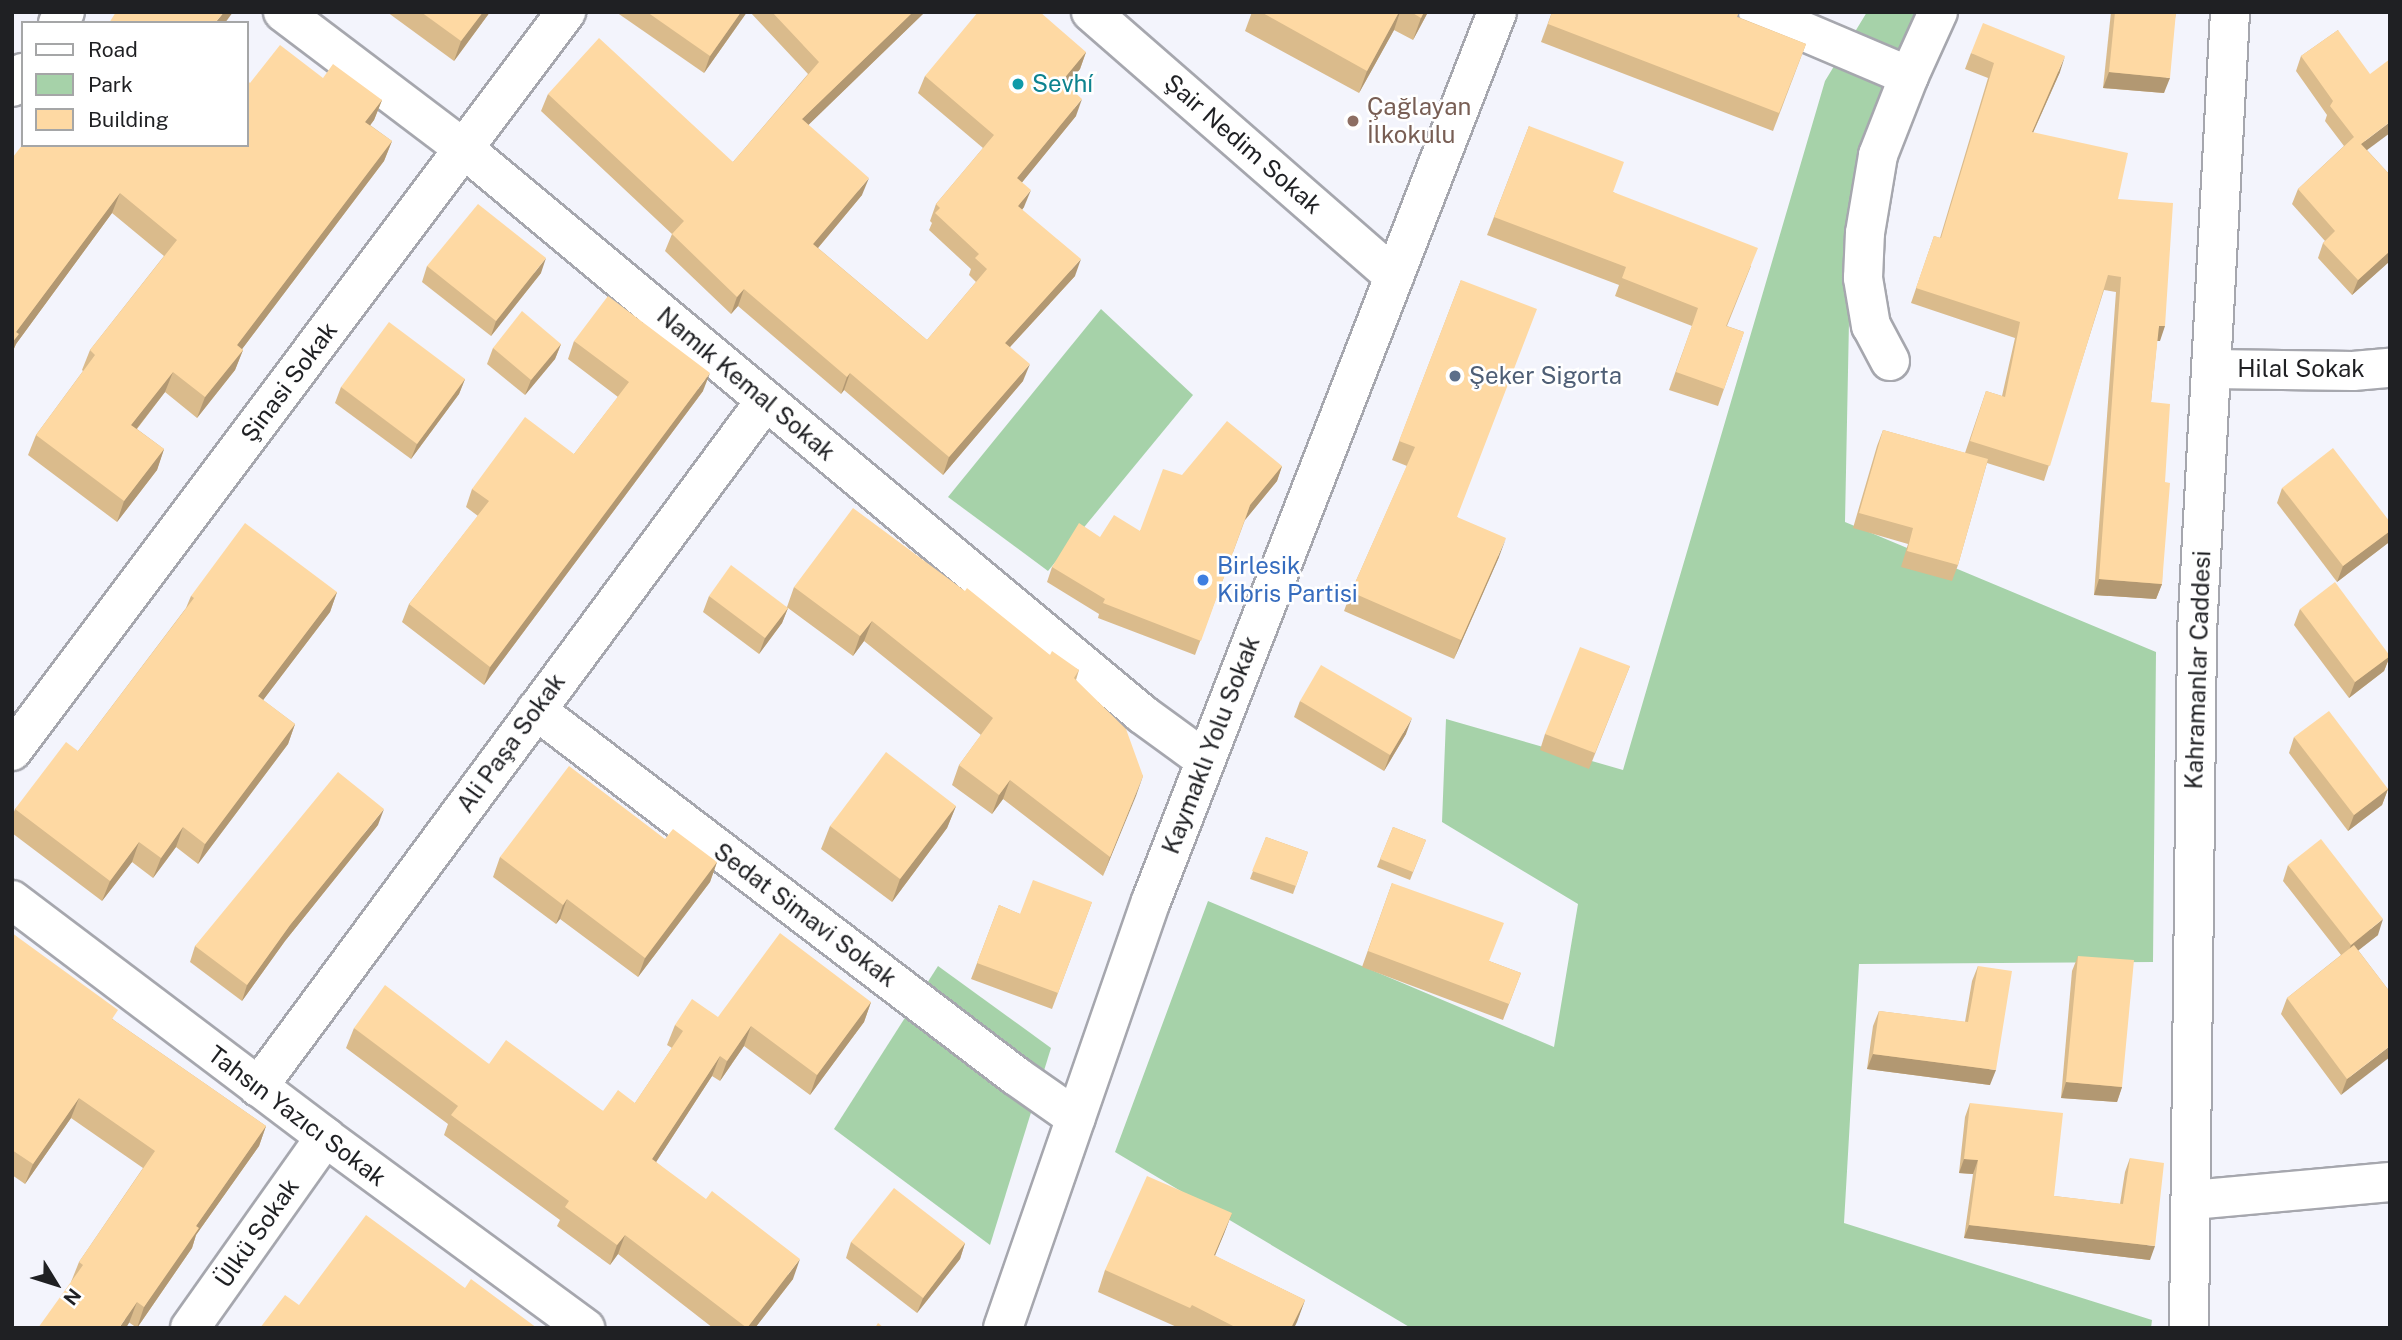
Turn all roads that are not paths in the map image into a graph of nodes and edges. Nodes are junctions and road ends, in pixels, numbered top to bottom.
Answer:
1 (283, 12) edge
2 (566, 12) edge
3 (1091, 12) edge
4 (1497, 12) edge
5 (1758, 12) edge
6 (1938, 12) edge
7 (2230, 12) edge
8 (1909, 76) junction
9 (463, 148) junction
10 (1394, 276) junction
11 (1889, 361) dead end
12 (2390, 368) edge
13 (2212, 369) junction
14 (766, 400) junction
15 (536, 710) junction
16 (12, 751) edge
17 (1205, 760) junction
18 (12, 900) edge
19 (258, 1087) junction
20 (1076, 1118) junction
21 (325, 1137) junction
22 (2390, 1182) edge
23 (2192, 1200) junction
24 (190, 1328) edge
25 (585, 1328) edge
26 (1003, 1328) edge
27 (2189, 1328) edge

1 - 9 street, Namık Kemal Sokak
2 - 9 street, Şinasi Sokak
3 - 10 street, Şair Nedim Sokak
4 - 10 street, Kaymaklı Yolu Sokak
5 - 8 street
6 - 8 street
7 - 13 street, Kahramanlar Caddesi
8 - 11 street
9 - 14 street, Namık Kemal Sokak
9 - 16 street, Şinasi Sokak
10 - 17 street, Kaymaklı Yolu Sokak
12 - 13 street, Hilal Sokak
13 - 23 street, Kahramanlar Caddesi
14 - 15 street, Ali Paşa Sokak
14 - 17 street, Namık Kemal Sokak
15 - 19 street, Ali Paşa Sokak
15 - 20 street, Sedat Simavi Sokak
17 - 20 street, Kaymaklı Yolu Sokak
18 - 19 street, Tahsın Yazıcı Sokak
19 - 21 street, Tahsın Yazıcı Sokak
20 - 26 street, Kaymaklı Yolu Sokak
21 - 24 street, Ülkü Sokak
21 - 25 street, Tahsın Yazıcı Sokak
22 - 23 street
23 - 27 street, Kahramanlar Caddesi

